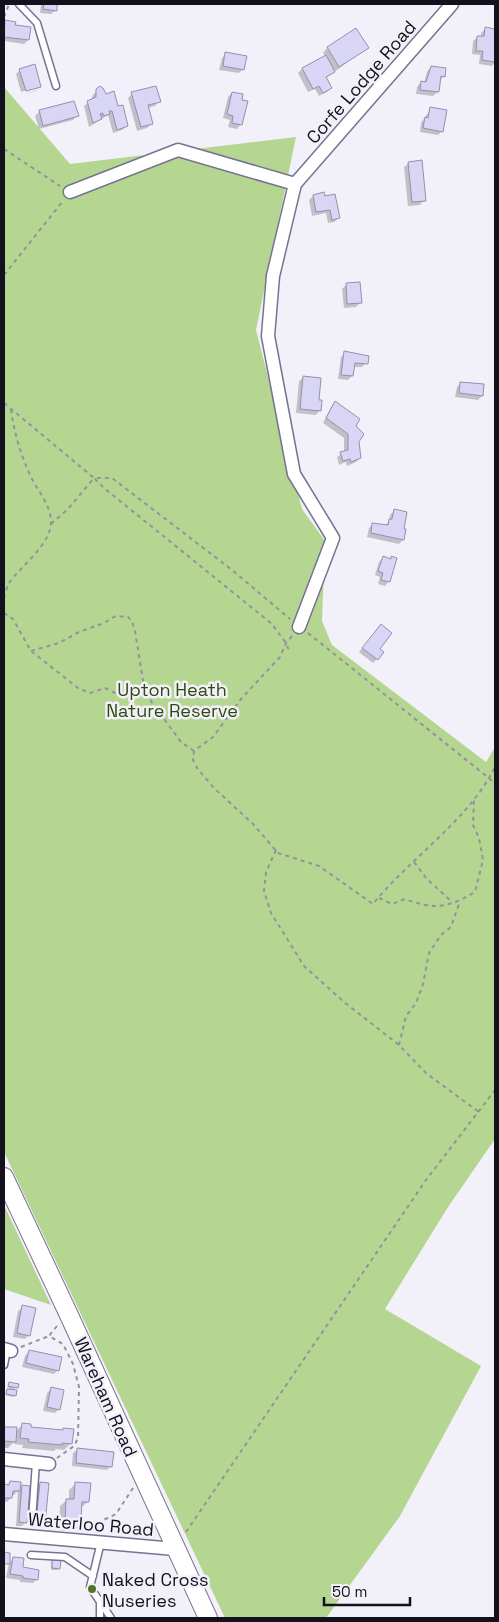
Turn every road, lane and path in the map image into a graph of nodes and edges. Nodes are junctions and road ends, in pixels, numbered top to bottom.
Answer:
1 (9, 4) edge
2 (19, 4) edge
3 (452, 4) edge
4 (4, 17) edge
5 (56, 86) dead end
6 (4, 149) edge
7 (296, 184) junction
8 (70, 192) junction
9 (4, 275) edge
10 (4, 404) edge
11 (11, 409) junction
12 (94, 478) junction
13 (51, 524) junction
14 (4, 598) edge
15 (4, 613) edge
16 (300, 627) junction
17 (286, 643) junction
18 (31, 651) junction
19 (290, 653) dead end
20 (144, 693) junction
21 (194, 751) junction
22 (495, 767) edge
23 (490, 778) junction
24 (495, 782) edge
25 (474, 800) junction
26 (276, 850) junction
27 (414, 862) junction
28 (378, 898) junction
29 (460, 901) junction
30 (452, 903) junction
31 (399, 1045) junction
32 (495, 1090) edge
33 (479, 1112) junction
34 (4, 1177) edge
35 (68, 1313) junction
36 (49, 1336) junction
37 (7, 1350) edge
38 (4, 1365) edge
39 (4, 1459) edge
40 (43, 1463) junction
41 (142, 1476) junction
42 (32, 1520) dead end
43 (72, 1528) dead end
44 (4, 1534) edge
45 (101, 1542) junction
46 (175, 1549) junction
47 (31, 1555) dead end
48 (93, 1576) junction
49 (100, 1603) junction
50 (100, 1618) edge
51 (111, 1618) edge
52 (208, 1618) edge

1 - 4 path
2 - 5 lane
3 - 7 street, Corfe Lodge Road
6 - 8 path
7 - 8 street
7 - 16 street, Corfe Lodge Road
8 - 9 path
10 - 11 path
11 - 12 path
11 - 13 path
12 - 13 path
12 - 16 path
12 - 17 path
13 - 14 path
15 - 18 path
16 - 17 path
16 - 23 path
17 - 19 path
17 - 21 path
18 - 20 path
18 - 20 path
20 - 21 path
21 - 26 path
22 - 23 path
23 - 24 path
23 - 25 path
25 - 27 path
25 - 29 path
26 - 28 path
26 - 31 path
27 - 28 path
27 - 30 path
28 - 30 path
29 - 30 path
29 - 31 path
31 - 33 path
32 - 33 path
33 - 46 path
34 - 35 street, Wareham Road
35 - 36 path
35 - 41 street, Wareham Road
36 - 37 path
36 - 40 path
37 - 38 lane
39 - 40 street
40 - 42 lane
41 - 43 path
41 - 46 street, Wareham Road
44 - 45 street, Waterloo Road
45 - 46 street, Waterloo Road
45 - 48 lane
46 - 52 street, Wareham Road
47 - 48 lane
48 - 49 lane
49 - 50 lane
49 - 51 lane

